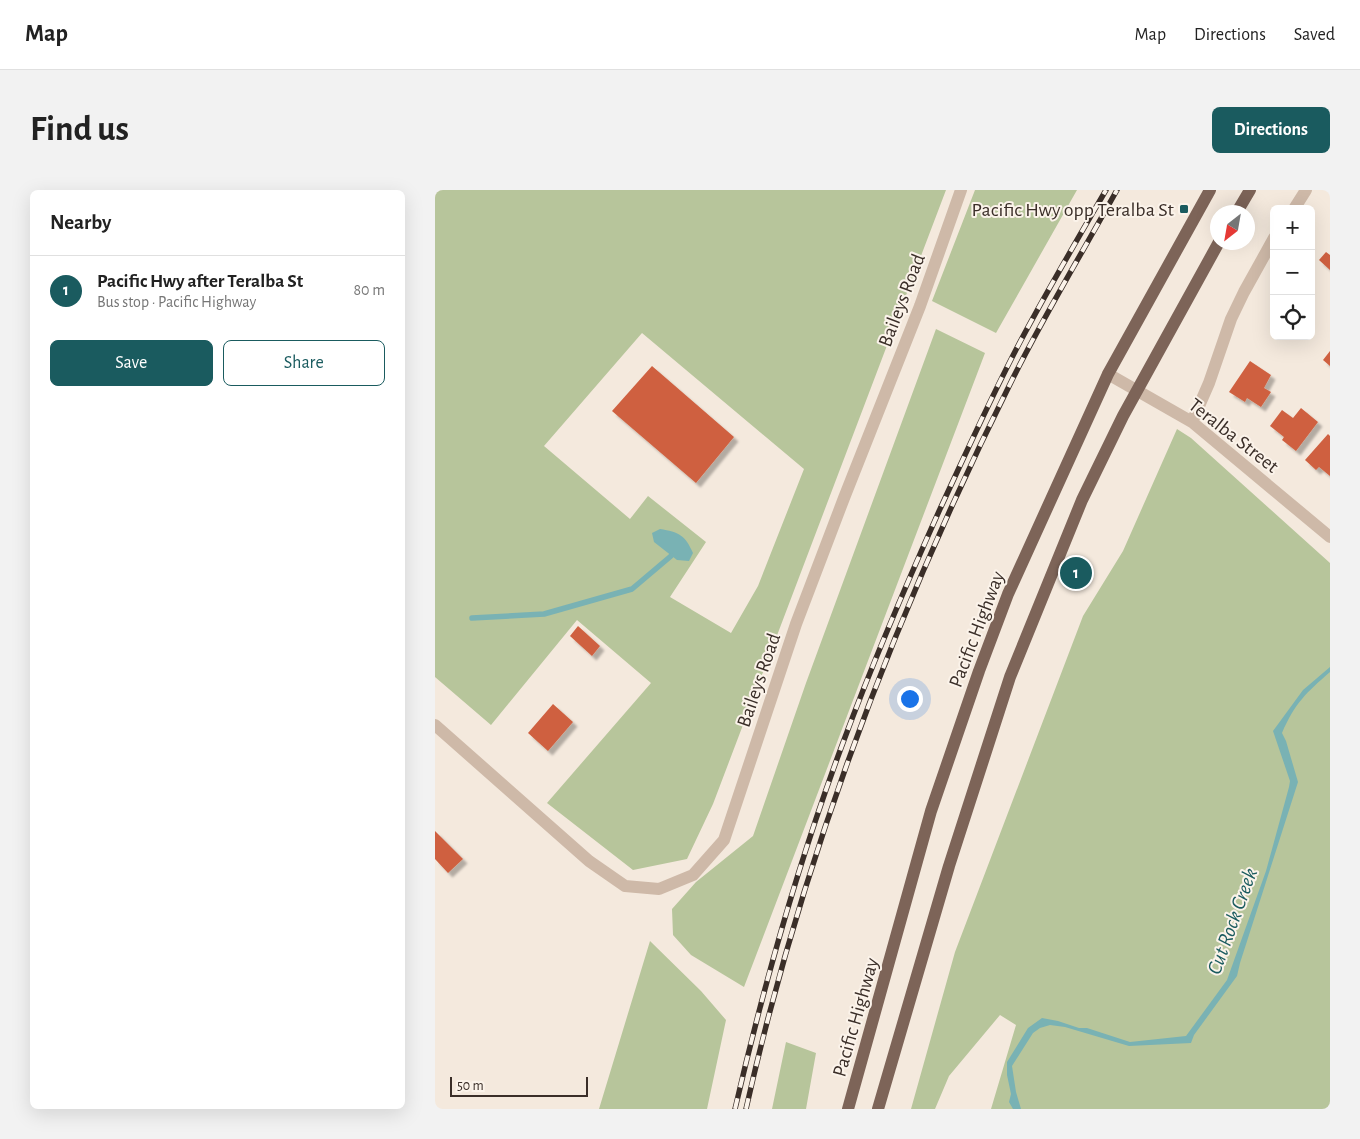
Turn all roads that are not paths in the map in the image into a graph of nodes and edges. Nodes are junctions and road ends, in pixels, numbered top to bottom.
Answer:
1 (961, 190) edge
2 (1210, 190) edge
3 (1250, 190) edge
4 (1306, 190) edge
5 (1241, 205) edge
6 (1297, 205) edge
7 (1270, 245) edge
8 (1215, 250) edge
9 (1108, 374) junction
10 (1137, 392) junction
11 (1192, 422) junction
12 (1330, 536) edge
13 (435, 725) edge
14 (848, 1109) edge
15 (878, 1109) edge

1 - 13 street, Baileys Road
2 - 9 main road, Pacific Highway
3 - 5 main road
4 - 6 street
7 - 11 street
8 - 10 main road
9 - 10 street, Teralba Street
9 - 14 main road, Pacific Highway
10 - 11 street, Teralba Street
10 - 15 main road
11 - 12 street, Teralba Street

